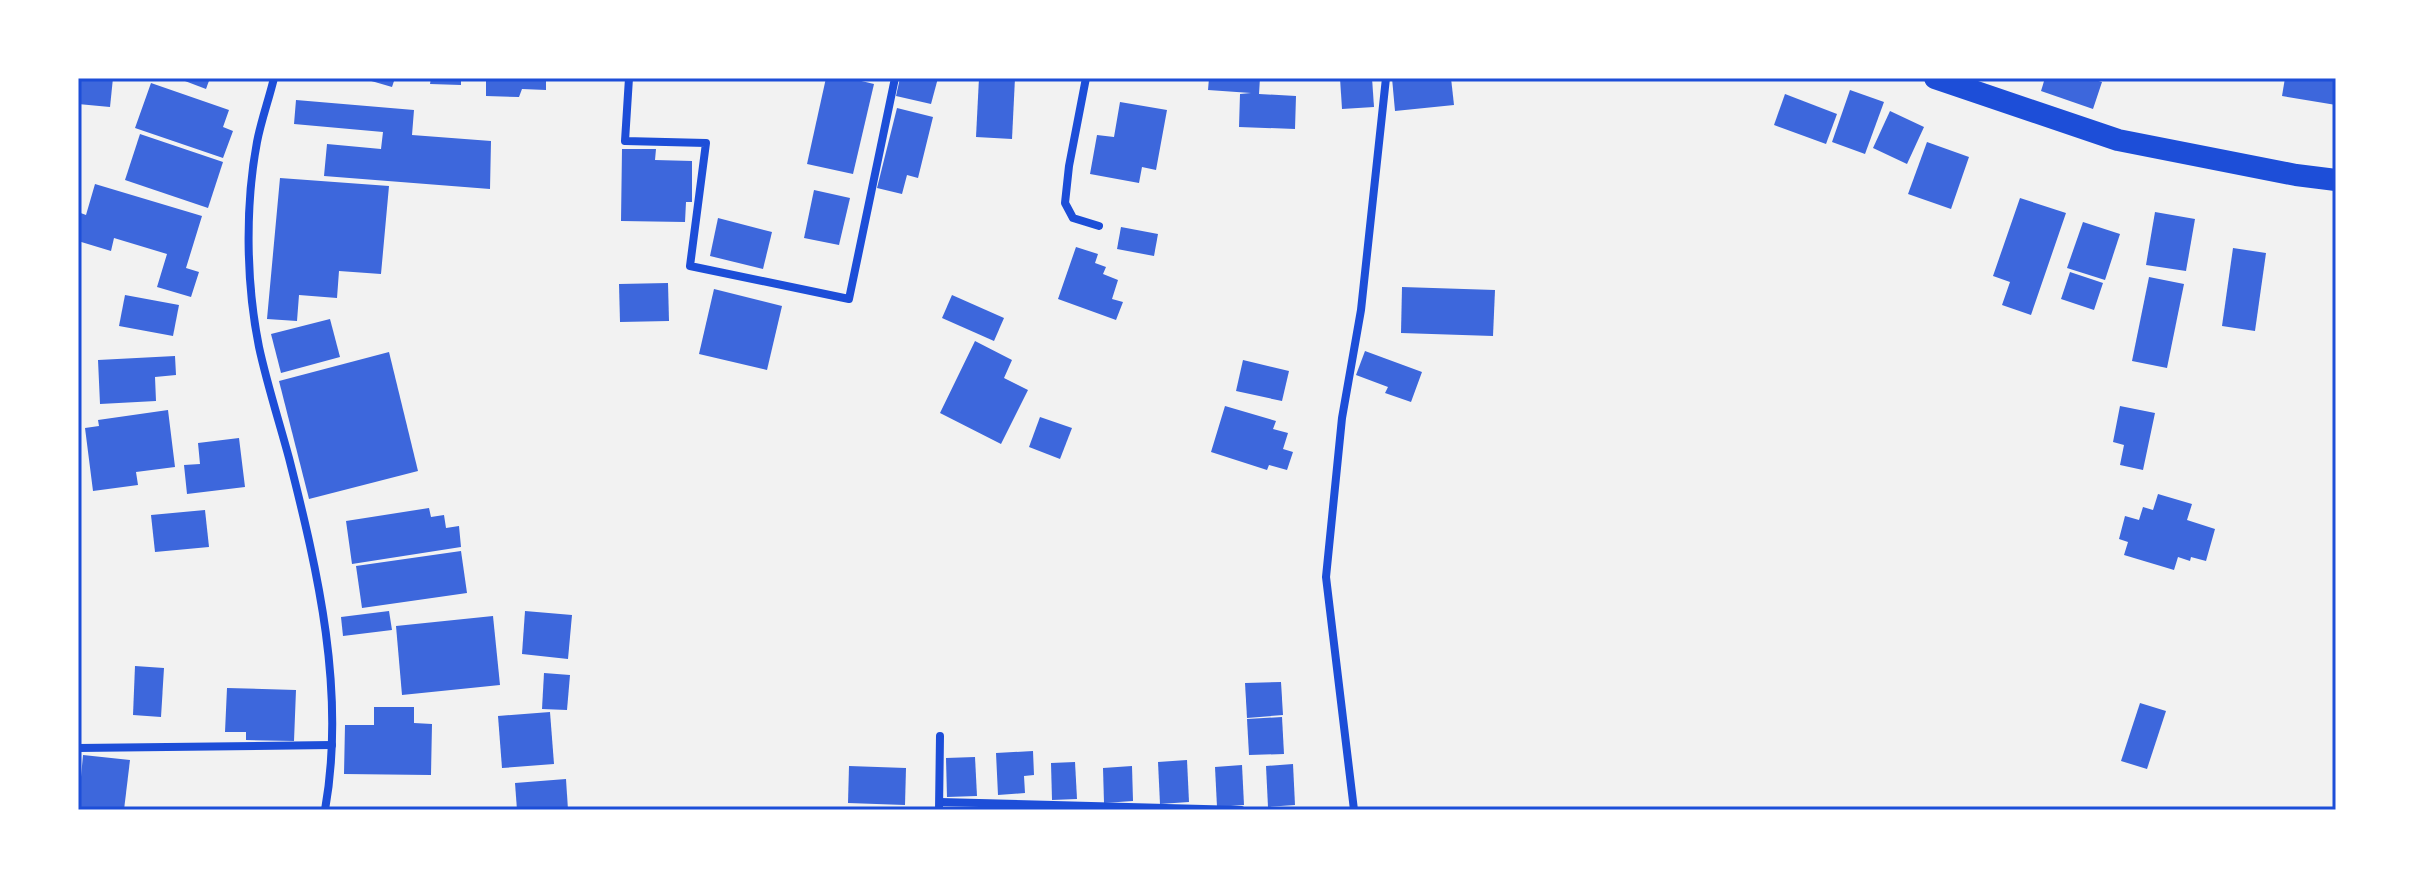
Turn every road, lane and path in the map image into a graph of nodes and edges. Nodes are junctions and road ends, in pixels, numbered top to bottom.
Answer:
1 (274, 78) edge
2 (629, 78) edge
3 (895, 78) edge
4 (1086, 78) edge
5 (1386, 78) edge
6 (1935, 78) edge
7 (2336, 180) edge
8 (1099, 226) dead end
9 (940, 736) dead end
10 (332, 745) junction
11 (78, 748) edge
12 (940, 806) edge
13 (1172, 809) edge
14 (325, 810) edge
15 (1241, 810) edge
16 (1354, 810) edge

1 - 10 street
2 - 3 street
4 - 8 street
5 - 16 street
6 - 7 highway
9 - 12 street
10 - 11 street
10 - 14 street
12 - 13 street
13 - 15 street

